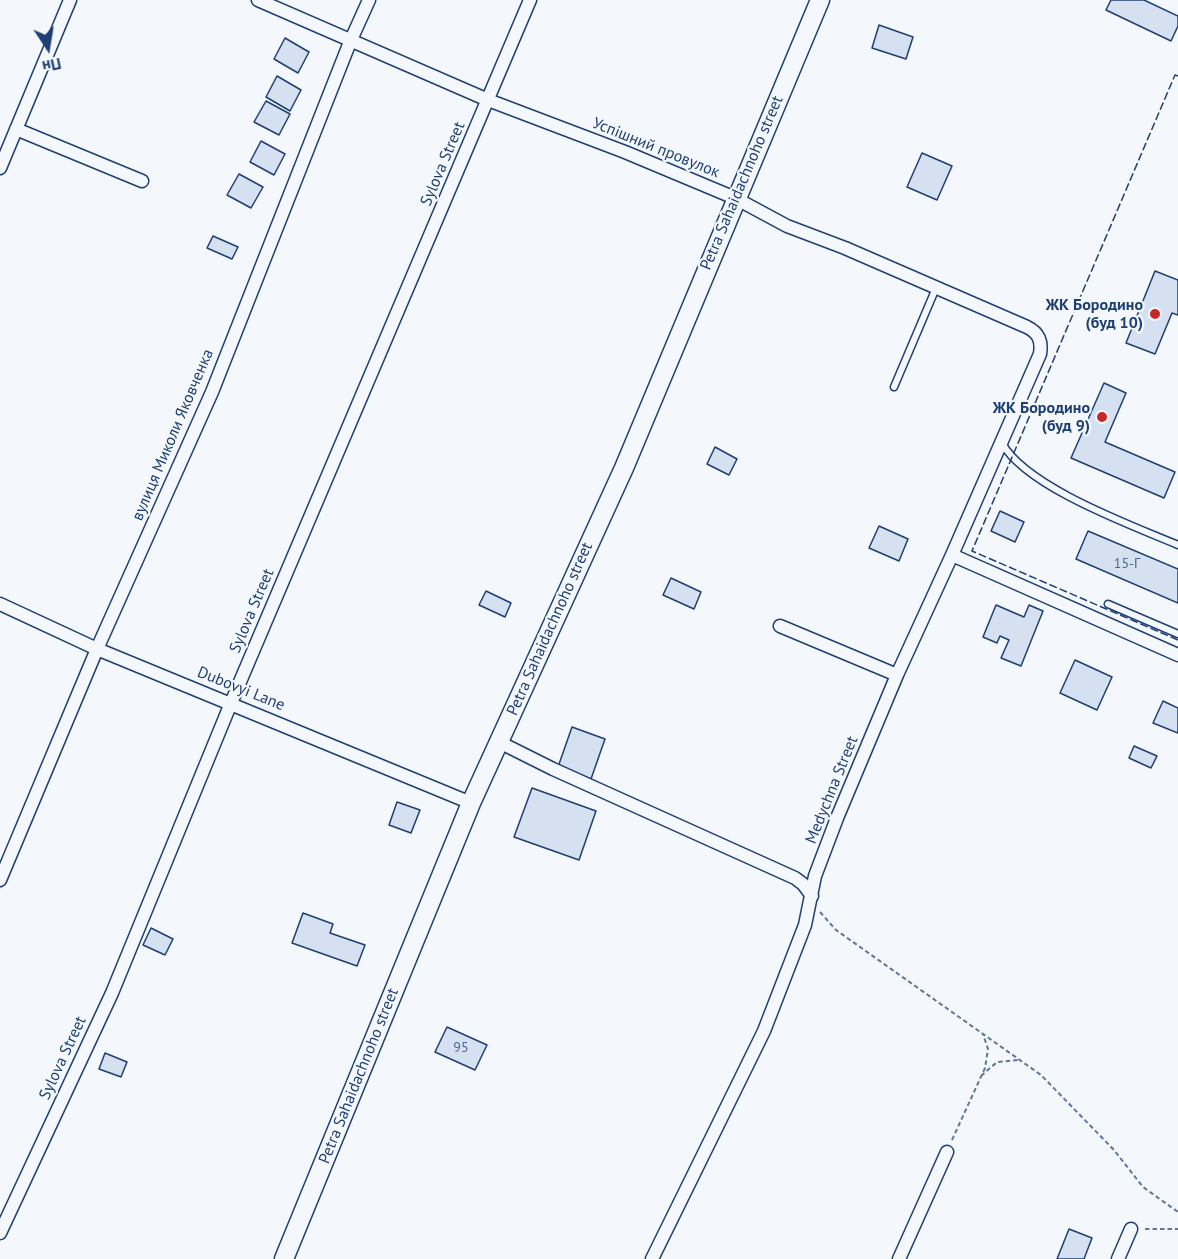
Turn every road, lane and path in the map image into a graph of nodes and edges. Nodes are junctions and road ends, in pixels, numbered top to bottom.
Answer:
1 (70, 0) edge
2 (258, 0) edge
3 (369, 0) edge
4 (530, 0) edge
5 (820, 0) edge
6 (350, 42) junction
7 (488, 100) junction
8 (16, 129) junction
9 (0, 168) edge
10 (142, 181) dead end
11 (735, 198) junction
12 (936, 288) junction
13 (1037, 334) joint
14 (894, 387) dead end
15 (1001, 443) junction
16 (1178, 544) edge
17 (952, 555) junction
18 (0, 604) edge
19 (1108, 604) dead end
20 (780, 626) dead end
21 (1178, 634) edge
22 (97, 649) junction
23 (1178, 655) edge
24 (897, 675) junction
25 (231, 703) junction
26 (499, 742) junction
27 (471, 803) junction
28 (0, 880) edge
29 (812, 896) junction
30 (982, 1034) junction
31 (1018, 1060) junction
32 (981, 1076) junction
33 (947, 1152) joint
34 (1178, 1212) edge
35 (1131, 1229) joint
36 (1178, 1229) edge
37 (0, 1233) edge
38 (284, 1259) edge
39 (652, 1259) edge
40 (900, 1259) edge
41 (1118, 1259) edge

1 - 8 street
2 - 6 street, Успішний провулок
3 - 6 street, вулиця Миколи Яковченка
4 - 7 street, Sylova Street
5 - 11 street, Petra Sahaidachnoho street
6 - 7 street, Успішний провулок
6 - 22 street, вулиця Миколи Яковченка
7 - 11 street, Успішний провулок
7 - 25 street, Sylova Street
8 - 9 street
8 - 10 street
11 - 12 street, Успішний провулок
11 - 26 street, Petra Sahaidachnoho street
12 - 13 street, Успішний провулок
12 - 14 lane
13 - 15 street, Medychna Street
15 - 16 lane
15 - 17 street, Medychna Street
17 - 23 street
17 - 24 street, Medychna Street
18 - 22 street, Dubovyi Lane
19 - 21 lane
20 - 24 street
22 - 25 street, Dubovyi Lane
22 - 28 street, вулиця Миколи Яковченка
24 - 29 street, Medychna Street
25 - 27 street, Dubovyi Lane
25 - 37 street, Sylova Street
26 - 27 street, Petra Sahaidachnoho street
26 - 29 street
27 - 38 street, Petra Sahaidachnoho street
29 - 30 path
29 - 39 street, Medychna Street
30 - 31 path
30 - 32 path
31 - 32 path
31 - 34 path
32 - 33 path
33 - 40 street
35 - 36 path
35 - 41 street

